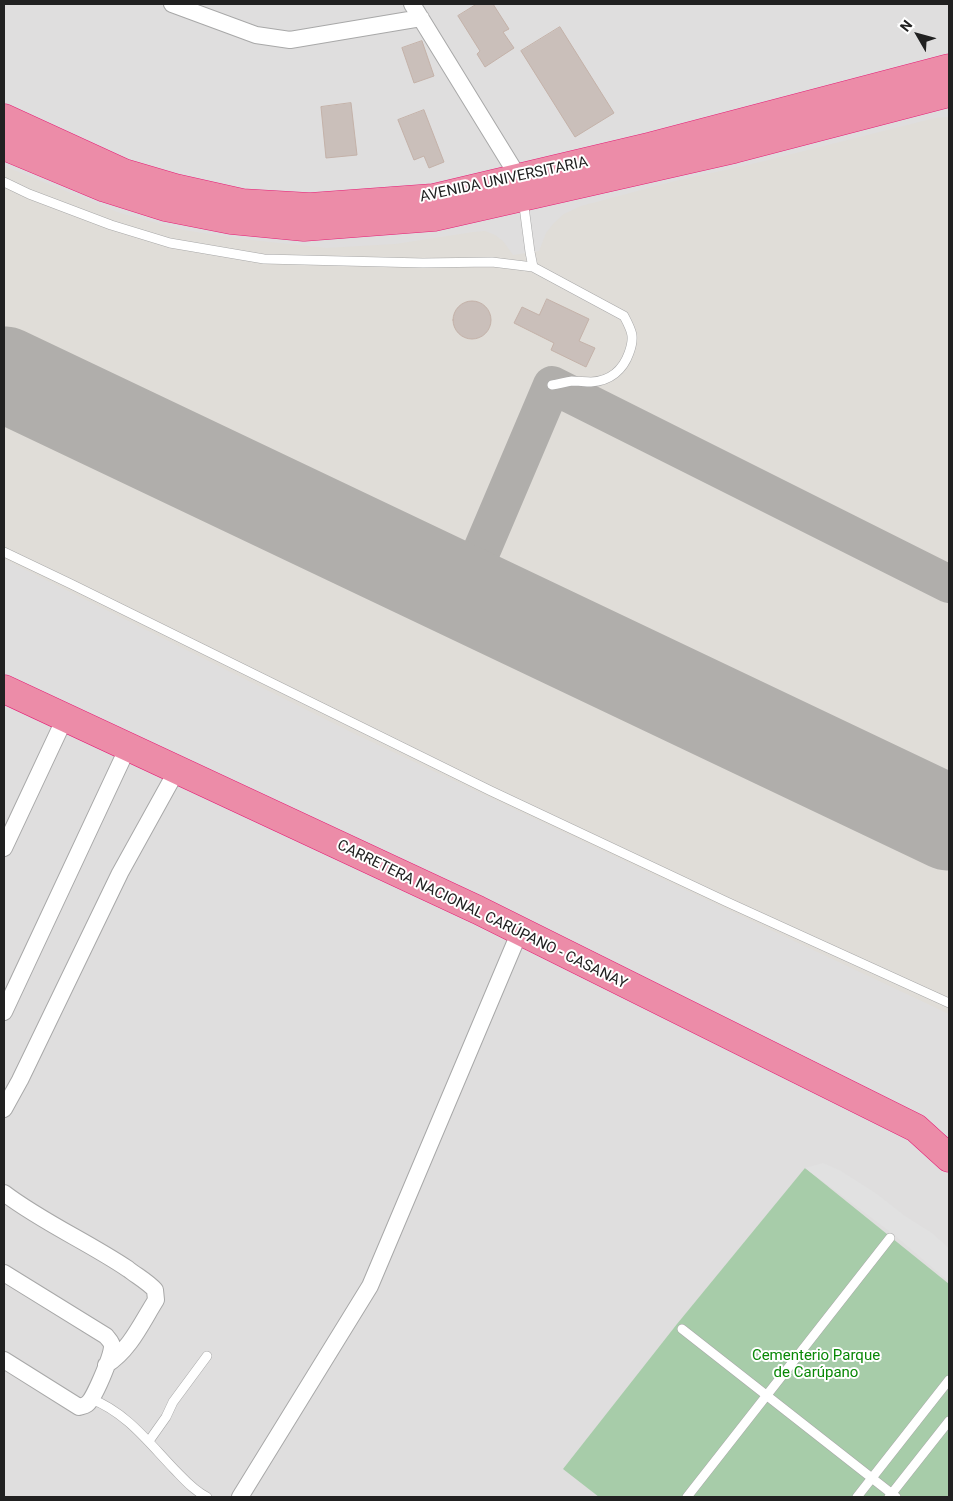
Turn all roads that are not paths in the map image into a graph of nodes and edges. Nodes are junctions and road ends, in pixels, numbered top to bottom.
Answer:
1 (172, 4) edge
2 (412, 4) edge
3 (422, 18) junction
4 (949, 87) edge
5 (4, 118) edge
6 (4, 146) edge
7 (4, 182) edge
8 (521, 188) junction
9 (533, 267) junction
10 (552, 385) dead end
11 (4, 552) edge
12 (4, 689) edge
13 (65, 718) junction
14 (128, 747) junction
15 (176, 770) junction
16 (4, 848) edge
17 (520, 931) junction
18 (949, 1003) edge
19 (4, 1012) edge
20 (4, 1109) edge
21 (949, 1158) edge
22 (4, 1193) edge
23 (890, 1238) dead end
24 (4, 1273) edge
25 (682, 1329) dead end
26 (207, 1356) dead end
27 (4, 1360) edge
28 (106, 1365) junction
29 (949, 1380) edge
30 (766, 1395) junction
31 (91, 1399) junction
32 (949, 1421) edge
33 (149, 1441) junction
34 (872, 1478) junction
35 (892, 1496) edge
36 (207, 1497) edge
37 (240, 1497) edge
38 (687, 1497) edge
39 (857, 1497) edge

1 - 3 street
2 - 3 street
3 - 8 street
4 - 8 highway, AVENIDA UNIVERSITARIA
5 - 8 highway, AVENIDA UNIVERSITARIA
6 - 8 highway, AVENIDA UNIVERSITARIA
7 - 9 lane
8 - 9 lane
9 - 10 lane
11 - 18 lane
12 - 13 highway, CARRETERA NACIONAL CARÚPANO - CASANAY
13 - 14 highway, CARRETERA NACIONAL CARÚPANO - CASANAY
13 - 16 street
14 - 15 highway, CARRETERA NACIONAL CARÚPANO - CASANAY
14 - 19 street
15 - 17 highway, CARRETERA NACIONAL CARÚPANO - CASANAY
15 - 20 street
17 - 21 highway, CARRETERA NACIONAL CARÚPANO - CASANAY
17 - 37 street
22 - 28 street
23 - 30 lane
24 - 28 street
25 - 30 lane
26 - 33 lane
27 - 31 street
28 - 31 street
29 - 34 lane
30 - 34 lane
30 - 38 lane
31 - 33 lane
32 - 35 lane
33 - 36 lane
34 - 35 lane
34 - 39 lane

